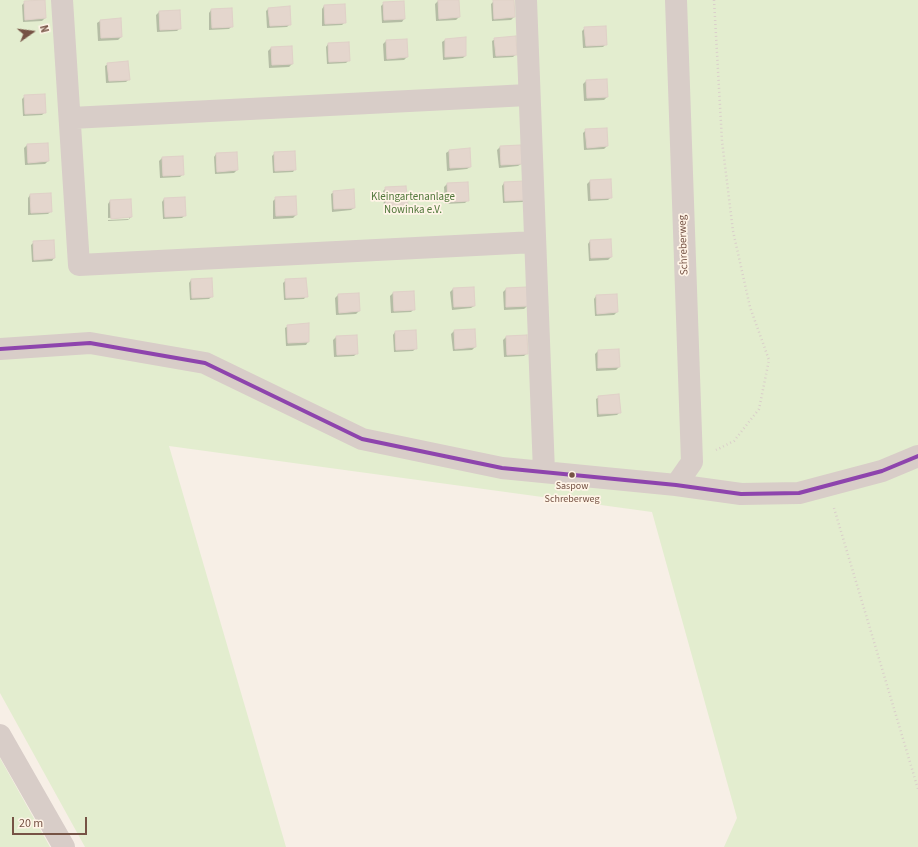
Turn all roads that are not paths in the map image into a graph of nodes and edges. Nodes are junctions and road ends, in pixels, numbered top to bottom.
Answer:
1 (62, 0) edge
2 (526, 0) edge
3 (676, 0) edge
4 (528, 95) junction
5 (70, 118) junction
6 (535, 242) junction
7 (0, 349) edge
8 (918, 456) edge
9 (544, 472) junction
10 (676, 485) junction
11 (0, 735) edge
12 (64, 847) edge

1 - 5 street
2 - 4 street
3 - 10 street, Schreberweg
4 - 5 street
4 - 6 street
5 - 6 street
6 - 9 street
7 - 9 street
8 - 10 street
9 - 10 street
11 - 12 street

